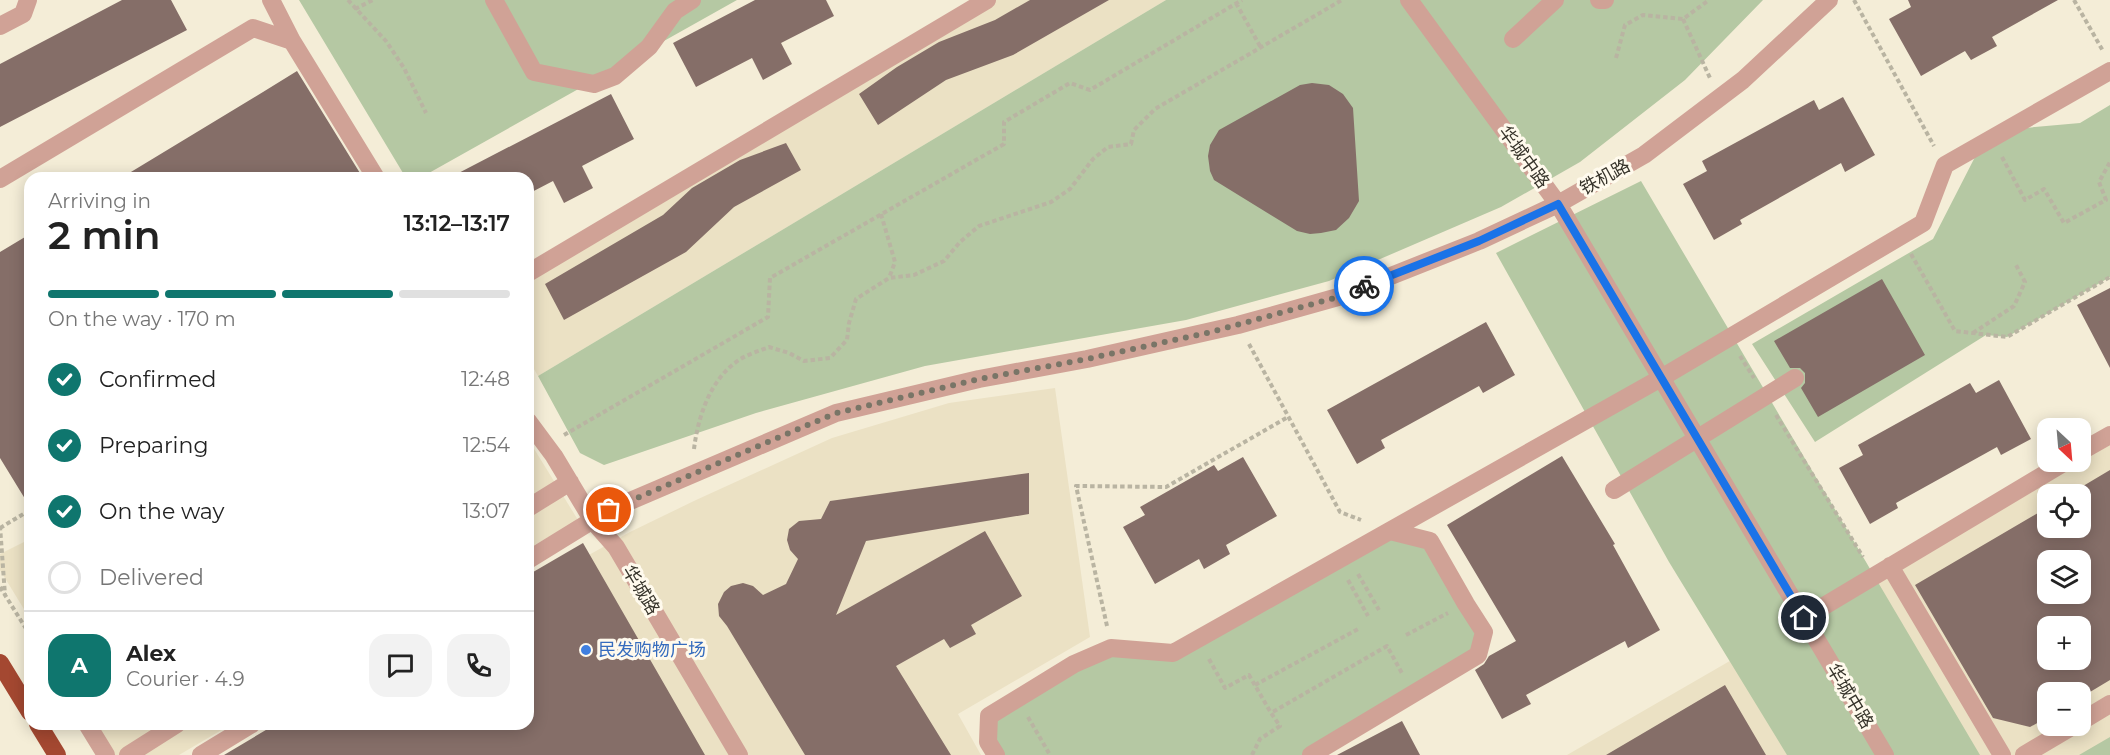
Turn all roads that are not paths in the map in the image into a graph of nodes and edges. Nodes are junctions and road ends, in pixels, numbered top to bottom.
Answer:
1 (27, 0) edge
2 (271, 0) edge
3 (494, 0) edge
4 (692, 0) edge
5 (987, 0) edge
6 (1409, 0) edge
7 (1555, 0) edge
8 (1599, 0) edge
9 (1605, 0) edge
10 (1829, 0) edge
11 (0, 26) edge
12 (1513, 39) dead end
13 (292, 41) junction
14 (2107, 63) edge
15 (372, 172) edge
16 (0, 179) edge
17 (1558, 204) junction
18 (534, 269) edge
19 (1661, 378) junction
20 (1796, 378) dead end
21 (534, 429) edge
22 (2110, 435) edge
23 (1697, 438) junction
24 (2091, 446) edge
25 (2048, 472) edge
26 (570, 482) junction
27 (1614, 490) dead end
28 (534, 504) edge
29 (593, 521) junction
30 (1390, 531) junction
31 (534, 556) edge
32 (1890, 566) junction
33 (1804, 618) junction
34 (0, 663) edge
35 (24, 702) edge
36 (2110, 704) edge
37 (2091, 715) edge
38 (42, 730) edge
39 (91, 730) edge
40 (168, 730) edge
41 (242, 730) edge
42 (2056, 736) edge
43 (57, 755) edge
44 (106, 755) edge
45 (128, 755) edge
46 (201, 755) edge
47 (740, 755) edge
48 (996, 755) edge
49 (1311, 755) edge
50 (1885, 755) edge
51 (2002, 755) edge
52 (2024, 755) edge

1 - 11 street
2 - 13 street
3 - 4 street
5 - 18 street
6 - 17 street, 华城中路
7 - 12 street
8 - 9 street
10 - 17 street, 铁机路
13 - 15 street
13 - 16 street
14 - 19 street
17 - 19 street, 华城中路
17 - 29 street, 铁机路
19 - 23 street, 华城中路
19 - 30 street
20 - 23 street
21 - 26 street, 华城路
22 - 24 street
23 - 27 street
23 - 33 street, 华城中路
25 - 32 street
26 - 28 street
26 - 29 street, 华城路
29 - 31 street, 铁机路
29 - 47 street, 华城路
30 - 48 street
30 - 49 street
32 - 33 street
32 - 51 street
33 - 50 street, 华城中路
34 - 35 highway
36 - 37 street
38 - 43 highway
39 - 44 street
40 - 45 street
41 - 46 street
42 - 52 street

